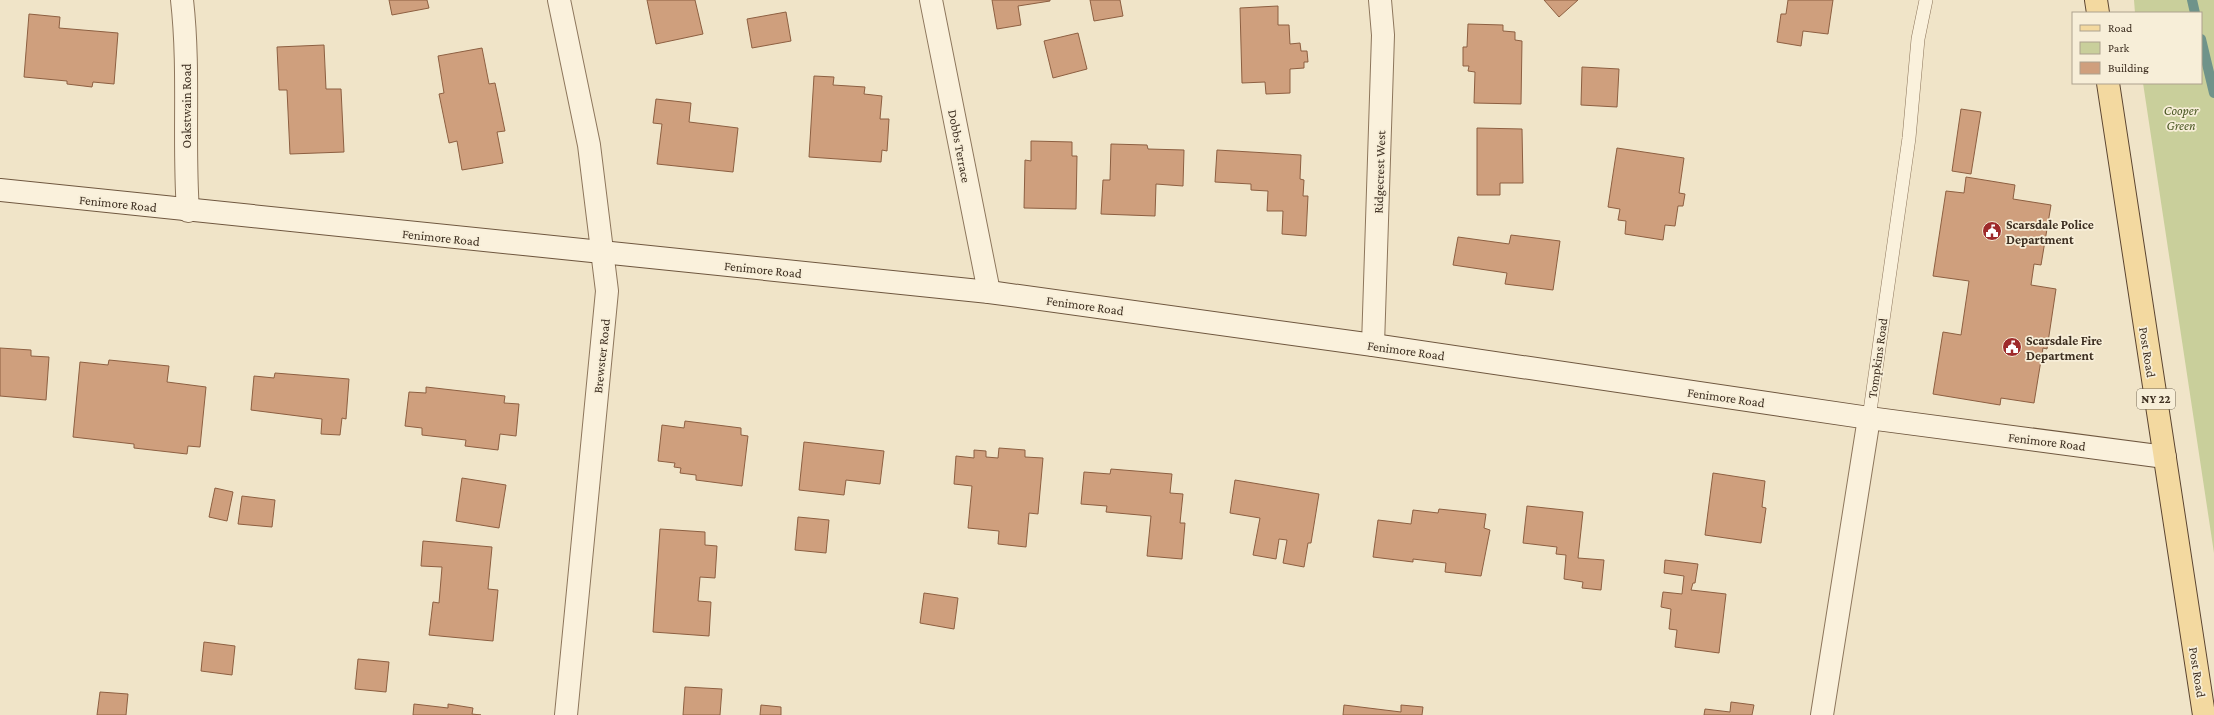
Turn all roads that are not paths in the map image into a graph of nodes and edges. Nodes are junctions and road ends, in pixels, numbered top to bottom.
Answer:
1 (182, 0) edge
2 (559, 0) edge
3 (931, 0) edge
4 (1380, 0) edge
5 (1926, 0) edge
6 (2096, 0) edge
7 (2098, 12) edge
8 (2108, 84) edge
9 (0, 190) edge
10 (188, 211) junction
11 (601, 253) junction
12 (989, 292) junction
13 (1373, 345) junction
14 (1869, 418) junction
15 (2165, 457) junction
16 (566, 715) edge
17 (1822, 715) edge
18 (2204, 715) edge

1 - 10 main road, Oakstwain Road
2 - 11 main road, Brewster Road
3 - 12 main road, Dobbs Terrace
4 - 13 main road, Ridgecrest West
5 - 14 lane, Tompkins Road
6 - 7 main road
8 - 15 main road, Post Road / NY 22
9 - 10 main road, Fenimore Road
10 - 11 main road, Fenimore Road
11 - 12 main road, Fenimore Road
11 - 16 main road, Brewster Road
12 - 13 main road, Fenimore Road
13 - 14 main road, Fenimore Road
14 - 15 main road, Fenimore Road
14 - 17 main road, Tompkins Road
15 - 18 main road, Post Road / NY 22

